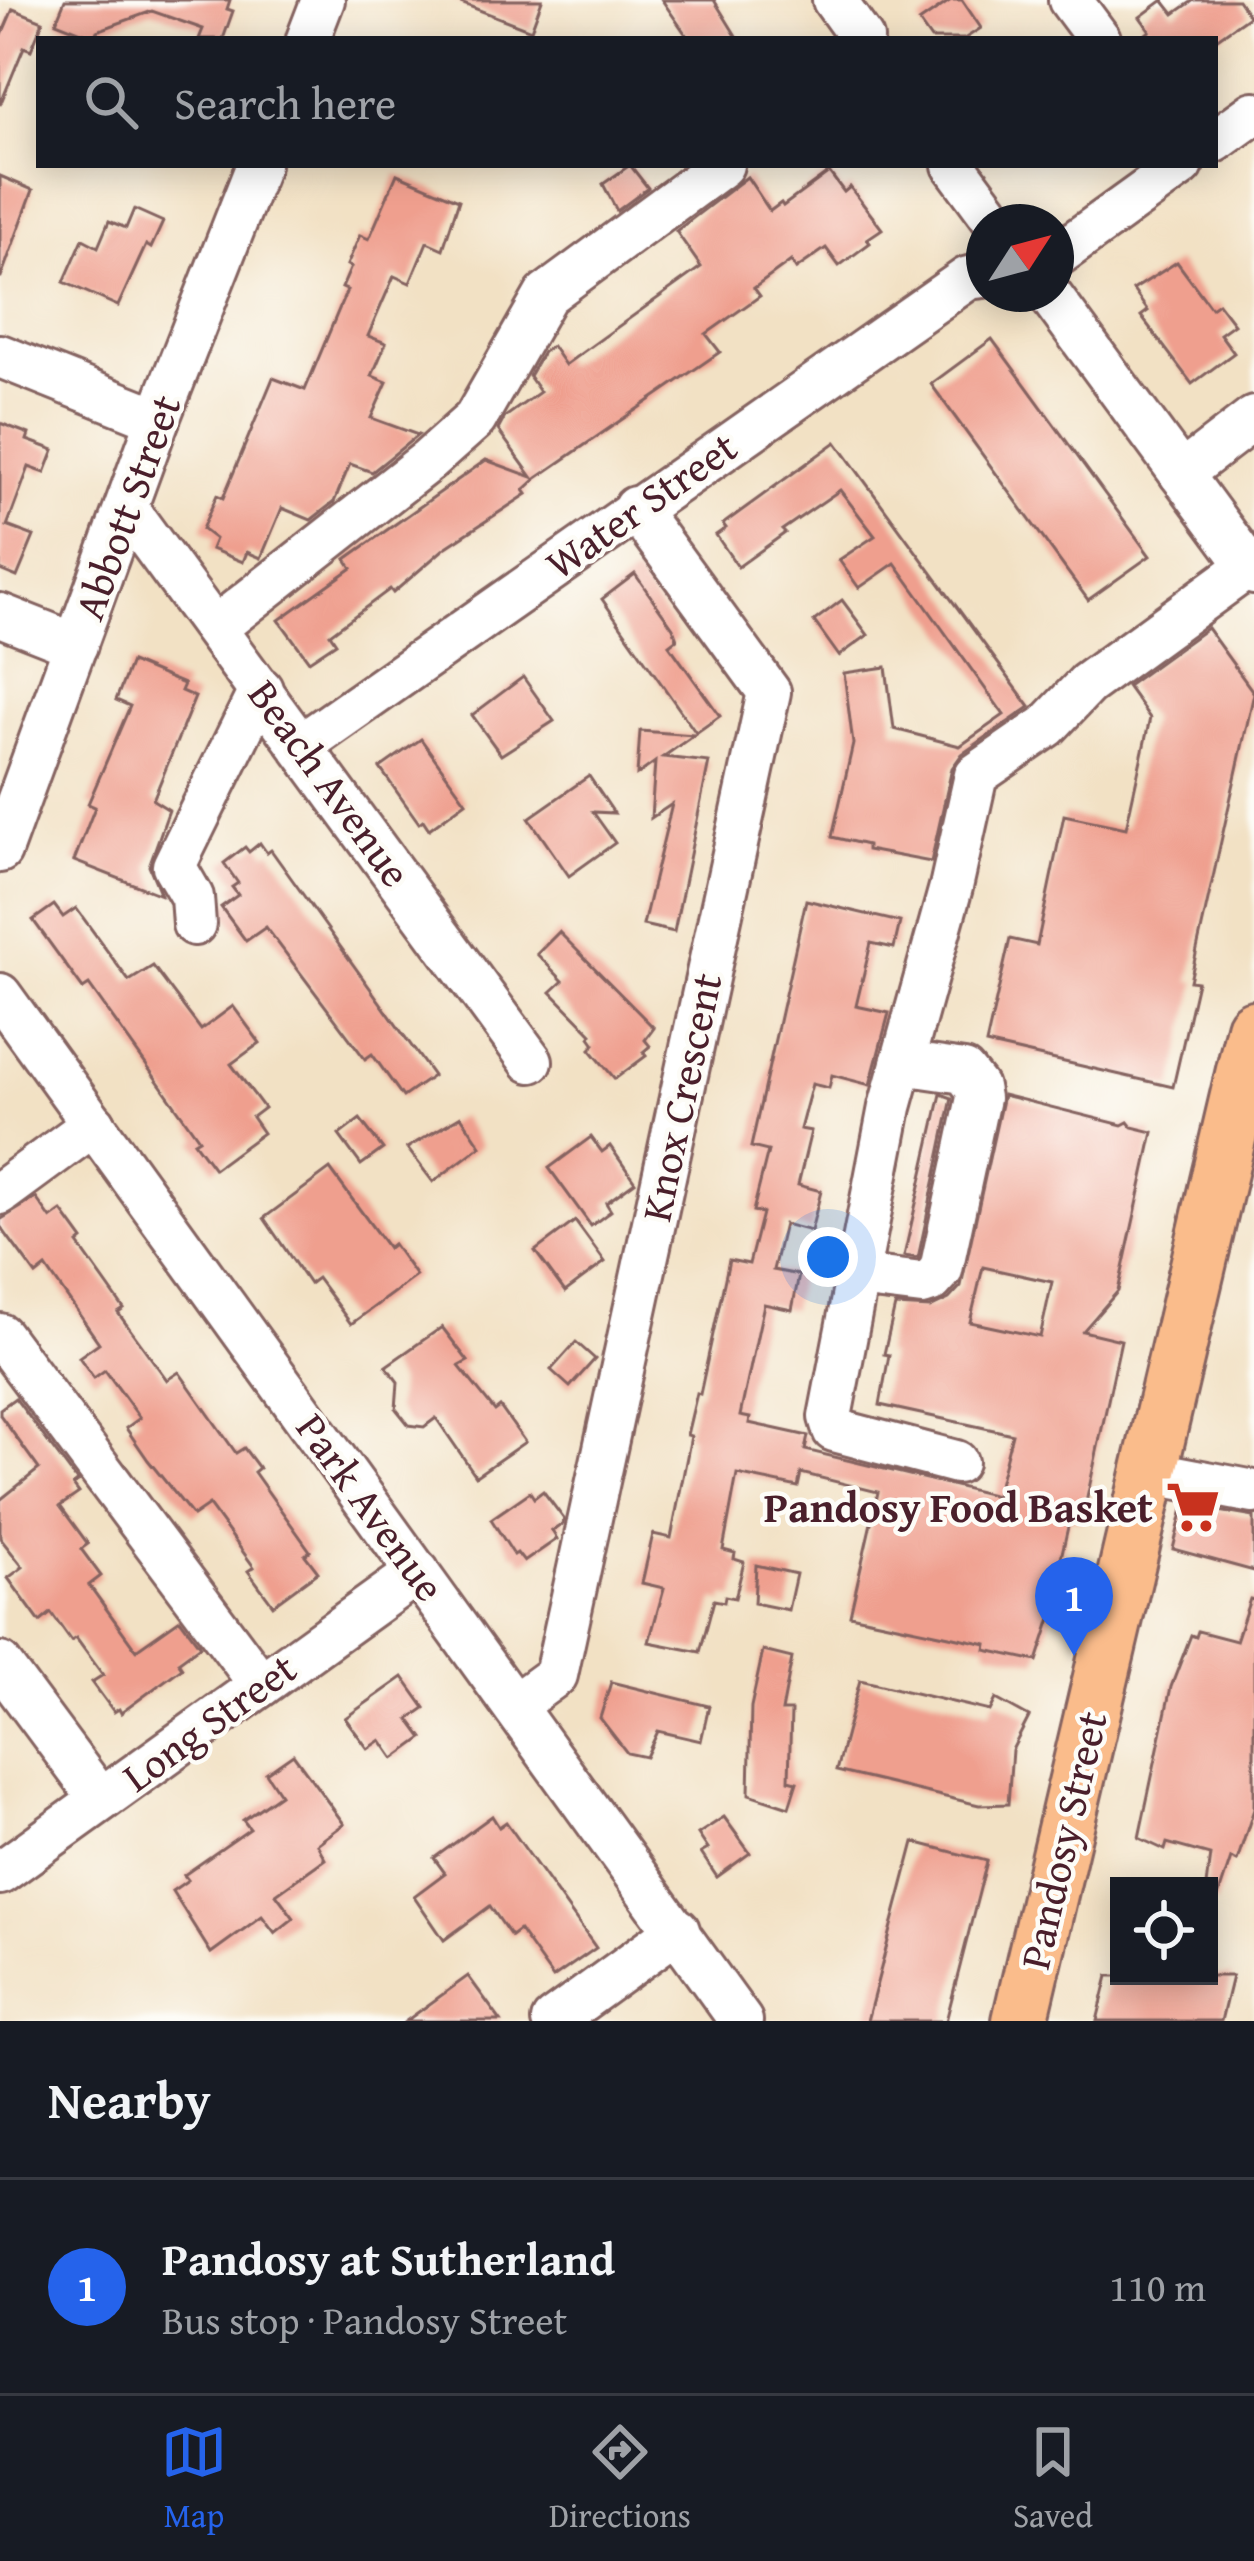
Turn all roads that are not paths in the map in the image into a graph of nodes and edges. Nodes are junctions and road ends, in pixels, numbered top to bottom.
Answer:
1 (323, 0) edge
2 (833, 0) edge
3 (1070, 0) edge
4 (309, 36) edge
5 (860, 36) edge
6 (1097, 36) edge
7 (1254, 113) edge
8 (1218, 139) edge
9 (258, 168) edge
10 (718, 168) edge
11 (956, 168) edge
12 (1178, 168) edge
13 (983, 204) edge
14 (1074, 243) edge
15 (966, 279) edge
16 (1062, 312) edge
17 (0, 356) edge
18 (1254, 418) edge
19 (158, 419) junction
20 (1181, 474) junction
21 (126, 508) junction
22 (635, 508) junction
23 (1252, 570) edge
24 (0, 615) edge
25 (215, 628) junction
26 (76, 645) junction
27 (261, 688) junction
28 (302, 744) junction
29 (0, 851) edge
30 (194, 924) dead end
31 (0, 994) edge
32 (1254, 1028) edge
33 (531, 1060) dead end
34 (902, 1063) junction
35 (94, 1124) junction
36 (0, 1193) edge
37 (857, 1276) junction
38 (0, 1335) edge
39 (956, 1462) dead end
40 (1149, 1472) junction
41 (1254, 1492) edge
42 (418, 1572) junction
43 (0, 1664) edge
44 (260, 1685) junction
45 (515, 1705) junction
46 (101, 1800) junction
47 (0, 1873) edge
48 (678, 1930) junction
49 (553, 2021) edge
50 (741, 2021) edge
51 (1020, 2021) edge

1 - 4 street
2 - 5 street
3 - 6 street
7 - 8 street
9 - 19 street, Abbott Street
10 - 25 street
11 - 13 street
12 - 14 street
15 - 22 street, Water Street
16 - 20 street
17 - 19 street
18 - 20 street
19 - 21 street, Abbott Street
20 - 23 street
21 - 25 street, Beach Avenue
21 - 26 street, Abbott Street
22 - 28 street, Water Street
22 - 45 street, Knox Crescent
23 - 34 street
24 - 26 street
25 - 27 street, Beach Avenue
26 - 29 street, Abbott Street
27 - 28 street, Beach Avenue
27 - 30 street
28 - 33 street, Beach Avenue
31 - 35 street, Park Avenue
32 - 40 main road, Pandosy Street
34 - 37 street
34 - 37 street
35 - 36 street
35 - 42 street, Park Avenue
37 - 39 street
38 - 44 street
40 - 41 street
40 - 51 main road, Pandosy Street
42 - 44 street, Long Street
42 - 45 street, Park Avenue
43 - 46 street
44 - 46 street, Long Street
45 - 48 street, Park Avenue
46 - 47 street, Long Street
48 - 49 street
48 - 50 street, Park Avenue

